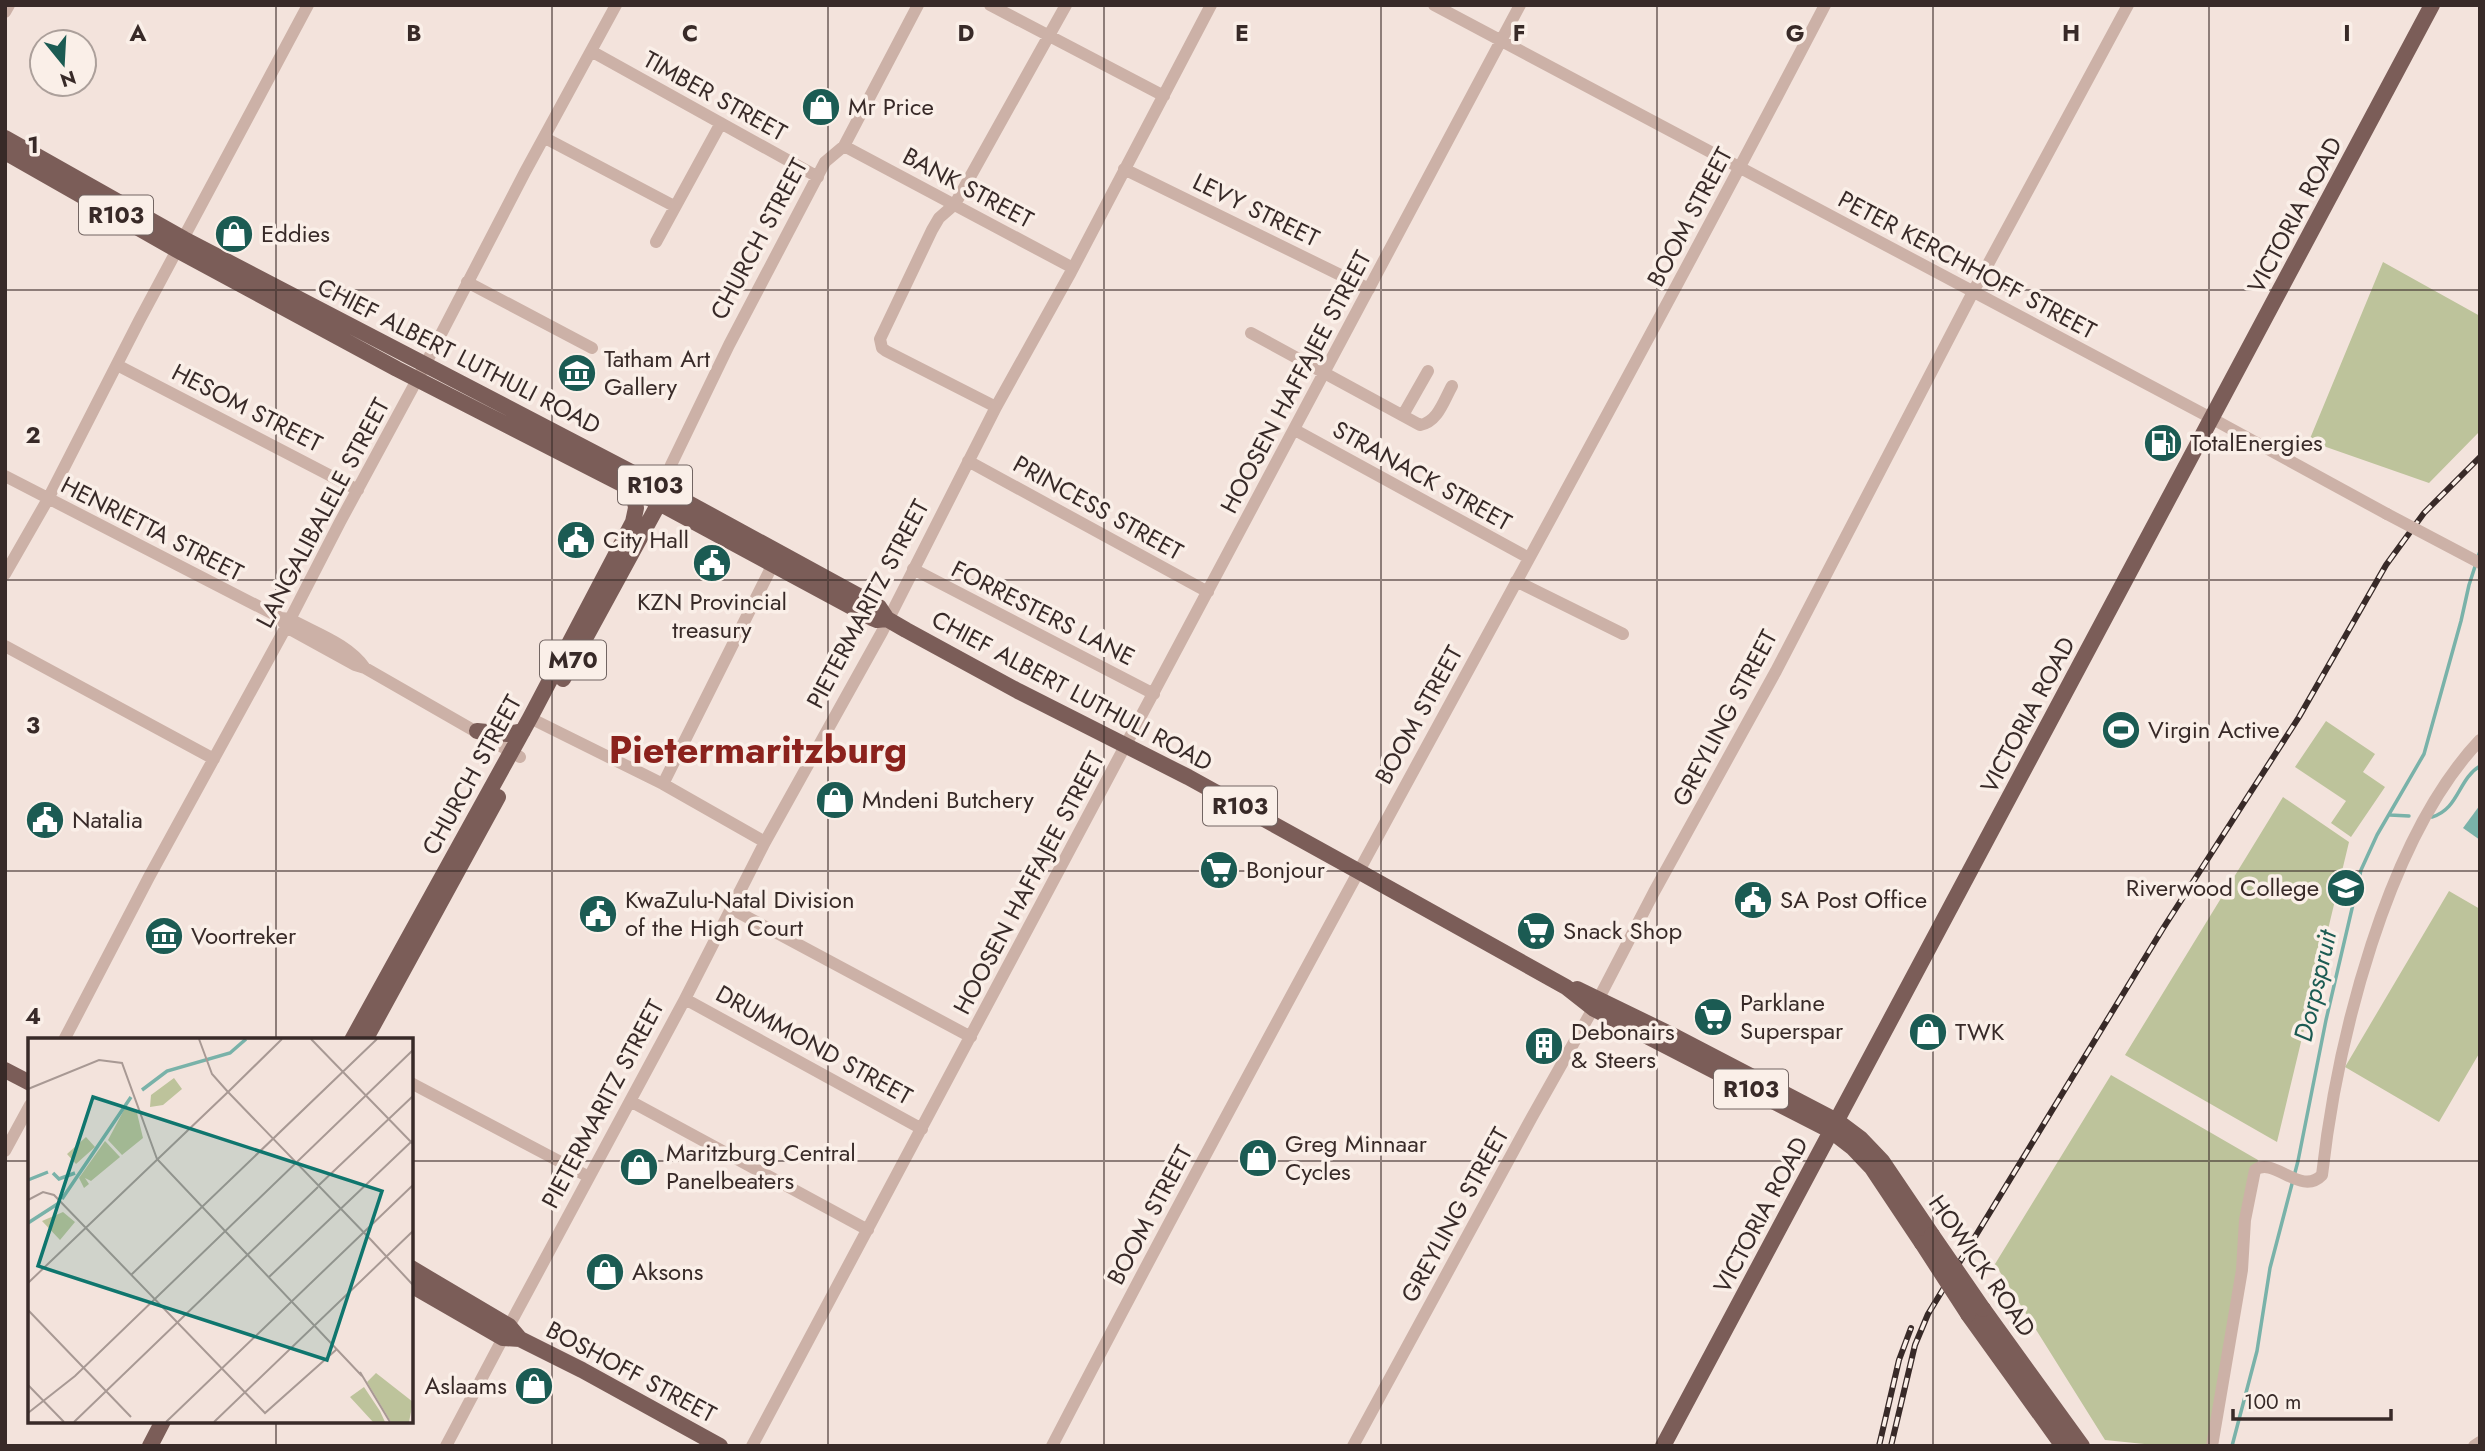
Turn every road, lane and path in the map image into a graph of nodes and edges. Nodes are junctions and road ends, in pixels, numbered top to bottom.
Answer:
1 (9, 5) edge
2 (308, 5) edge
3 (616, 5) edge
4 (918, 5) edge
5 (990, 5) edge
6 (1066, 5) edge
7 (1211, 5) edge
8 (1434, 5) edge
9 (1520, 5) edge
10 (1825, 5) edge
11 (2127, 5) edge
12 (2432, 5) edge
13 (5, 12) edge
14 (1050, 35) junction
15 (1501, 41) junction
16 (591, 51) junction
17 (1164, 96) junction
18 (721, 123) junction
19 (5, 138) edge
20 (545, 138) junction
21 (844, 146) junction
22 (5, 152) edge
23 (1740, 168) junction
24 (1124, 169) junction
25 (818, 177) junction
26 (955, 204) junction
27 (674, 206) junction
28 (656, 242) dead end
29 (180, 244) junction
30 (1073, 268) junction
31 (467, 282) junction
32 (1369, 289) junction
33 (1973, 292) junction
34 (1251, 333) dead end
35 (592, 348) dead end
36 (117, 365) junction
37 (1428, 371) dead end
38 (1326, 372) junction
39 (421, 373) junction
40 (1452, 386) dead end
41 (996, 407) junction
42 (1403, 415) junction
43 (2211, 418) junction
44 (1295, 430) junction
45 (968, 461) junction
46 (5, 475) edge
47 (358, 490) junction
48 (633, 490) junction
49 (658, 492) junction
50 (48, 499) junction
51 (1529, 558) junction
52 (2480, 563) edge
53 (773, 564) junction
54 (913, 569) junction
55 (5, 574) edge
56 (1516, 581) junction
57 (1208, 592) junction
58 (887, 619) junction
59 (286, 621) junction
60 (1623, 634) dead end
61 (311, 640) junction
62 (5, 646) edge
63 (274, 649) junction
64 (365, 668) junction
65 (1154, 694) junction
66 (531, 724) junction
67 (477, 731) junction
68 (2480, 740) edge
69 (1126, 746) junction
70 (515, 754) junction
71 (215, 759) junction
72 (663, 784) junction
73 (765, 842) junction
74 (1359, 871) junction
75 (732, 909) junction
76 (685, 999) junction
77 (1597, 1003) junction
78 (971, 1037) junction
79 (65, 1038) edge
80 (353, 1038) edge
81 (366, 1038) edge
82 (5, 1059) edge
83 (5, 1070) edge
84 (28, 1070) edge
85 (28, 1082) edge
86 (413, 1084) edge
87 (630, 1101) junction
88 (28, 1109) edge
89 (1834, 1126) junction
90 (922, 1129) junction
91 (5, 1151) edge
92 (589, 1177) junction
93 (868, 1230) junction
94 (413, 1269) edge
95 (413, 1286) edge
96 (1975, 1312) junction
97 (506, 1332) junction
98 (151, 1423) edge
99 (162, 1423) edge
100 (2480, 1442) edge
101 (141, 1446) edge
102 (150, 1446) edge
103 (446, 1446) edge
104 (720, 1446) edge
105 (752, 1446) edge
106 (1052, 1446) edge
107 (1353, 1446) edge
108 (1662, 1446) edge
109 (2063, 1446) edge
110 (2082, 1446) edge
111 (2212, 1446) edge
112 (2474, 1446) edge

1 - 13 street
2 - 29 street
3 - 16 street, LANGALIBALELE STREET
4 - 21 street, CHURCH STREET
5 - 14 street
6 - 14 street
7 - 17 street, PIETERMARITZ STREET
8 - 15 street, PETER KERCHHOFF STREET
9 - 15 street, HOOSEN HAFFAJEE STREET
10 - 23 street, BOOM STREET
11 - 33 street, GREYLING STREET
12 - 43 main road, VICTORIA ROAD
14 - 17 street
14 - 26 street
15 - 23 street, PETER KERCHHOFF STREET
15 - 32 street, HOOSEN HAFFAJEE STREET
16 - 18 street, TIMBER STREET
16 - 20 street, LANGALIBALELE STREET
17 - 24 street, PIETERMARITZ STREET
18 - 25 street, TIMBER STREET
18 - 27 street
19 - 29 main road, CHIEF ALBERT LUTHULI ROAD / R103
20 - 27 street
20 - 31 street, LANGALIBALELE STREET
21 - 25 street, CHURCH STREET
21 - 26 street, BANK STREET
22 - 29 main road, CHIEF ALBERT LUTHULI ROAD / R103
23 - 33 street, PETER KERCHHOFF STREET
23 - 51 street, BOOM STREET
24 - 30 street, PIETERMARITZ STREET
24 - 32 street, LEVY STREET
25 - 49 street, CHURCH STREET
26 - 30 street, BANK STREET
26 - 41 street
27 - 28 street
29 - 36 street
29 - 39 main road, CHIEF ALBERT LUTHULI ROAD / R103
30 - 41 street, PIETERMARITZ STREET
31 - 35 street
31 - 39 street, LANGALIBALELE STREET
32 - 38 street, HOOSEN HAFFAJEE STREET
33 - 43 street, PETER KERCHHOFF STREET
33 - 77 street, GREYLING STREET
34 - 38 street
36 - 47 street, HESOM STREET
36 - 50 street
37 - 42 street
38 - 42 street
38 - 44 street, HOOSEN HAFFAJEE STREET
39 - 47 street, LANGALIBALELE STREET
39 - 48 main road, CHIEF ALBERT LUTHULI ROAD / R103
39 - 49 main road, CHIEF ALBERT LUTHULI ROAD / R103
40 - 42 street
41 - 45 street, PIETERMARITZ STREET
43 - 52 street, PETER KERCHHOFF STREET, bridge
43 - 89 main road, VICTORIA ROAD
44 - 51 street, STRANACK STREET
44 - 57 street, HOOSEN HAFFAJEE STREET
45 - 54 street, PIETERMARITZ STREET
45 - 57 street, PRINCESS STREET
46 - 50 street, HENRIETTA STREET
47 - 59 street, LANGALIBALELE STREET
48 - 49 main road, CHIEF ALBERT LUTHULI ROAD / R103
48 - 66 main road, CHURCH STREET / M70
49 - 53 main road, CHIEF ALBERT LUTHULI ROAD / R103
49 - 58 main road, CHIEF ALBERT LUTHULI ROAD / R103
49 - 66 main road, CHURCH STREET / M70
50 - 55 street
50 - 59 street, HENRIETTA STREET
51 - 56 street, BOOM STREET
53 - 58 main road, CHIEF ALBERT LUTHULI ROAD / R103
53 - 72 street
54 - 58 street, PIETERMARITZ STREET
54 - 65 street, FORRESTERS LANE
56 - 60 street
56 - 74 street, BOOM STREET
57 - 65 street, HOOSEN HAFFAJEE STREET
58 - 69 main road, CHIEF ALBERT LUTHULI ROAD / R103
58 - 73 street, PIETERMARITZ STREET
59 - 61 street, HENRIETTA STREET
59 - 63 street, LANGALIBALELE STREET
59 - 64 street, HENRIETTA STREET
61 - 63 street
61 - 64 street, HENRIETTA STREET
62 - 71 street
63 - 71 street, LANGALIBALELE STREET
64 - 67 street, HENRIETTA STREET
65 - 69 street, HOOSEN HAFFAJEE STREET
66 - 67 main road
66 - 70 main road, CHURCH STREET / M70
66 - 72 street
67 - 70 street, HENRIETTA STREET
68 - 111 street
69 - 74 main road, CHIEF ALBERT LUTHULI ROAD / R103
69 - 78 street, HOOSEN HAFFAJEE STREET
70 - 80 main road, CHURCH STREET / M70
70 - 81 main road, CHURCH STREET / M70
71 - 79 street, LANGALIBALELE STREET
72 - 73 street
73 - 75 street, PIETERMARITZ STREET
74 - 77 main road, CHIEF ALBERT LUTHULI ROAD / R103
74 - 106 street, BOOM STREET
75 - 76 street, PIETERMARITZ STREET
75 - 78 street
76 - 87 street, PIETERMARITZ STREET
76 - 90 street, DRUMMOND STREET
77 - 89 main road, CHIEF ALBERT LUTHULI ROAD / R103
77 - 107 street, GREYLING STREET
78 - 90 street, HOOSEN HAFFAJEE STREET
82 - 84 main road
83 - 85 main road
86 - 92 street
87 - 92 street, PIETERMARITZ STREET
87 - 93 street
88 - 91 street
89 - 96 main road, HOWICK ROAD / R103, bridge
89 - 108 main road, VICTORIA ROAD
90 - 93 street, HOOSEN HAFFAJEE STREET
92 - 97 street, PIETERMARITZ STREET
93 - 105 street, HOOSEN HAFFAJEE STREET
94 - 97 main road, BOSHOFF STREET
95 - 97 main road, BOSHOFF STREET
96 - 109 main road, HOWICK ROAD / R103
96 - 110 main road, HOWICK ROAD / R103
97 - 103 street, PIETERMARITZ STREET
97 - 104 main road, BOSHOFF STREET
98 - 101 main road
99 - 102 main road
100 - 112 street

